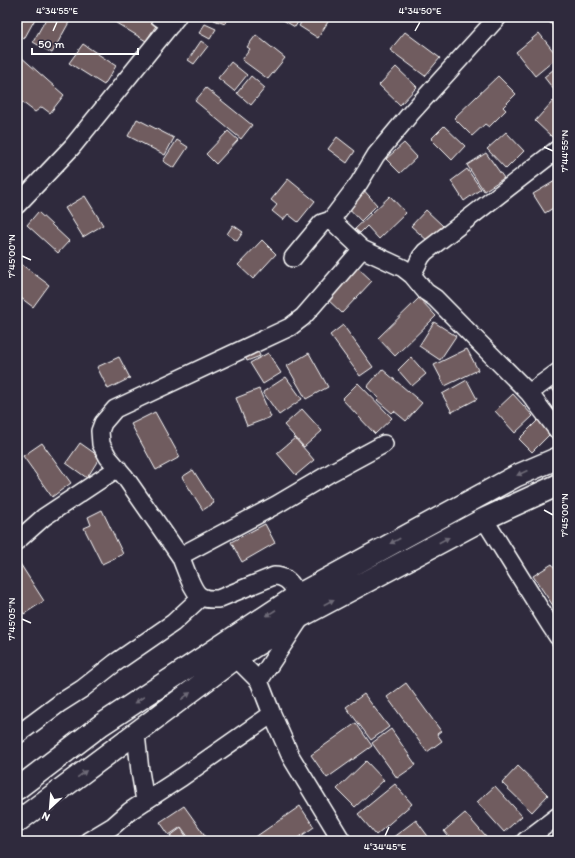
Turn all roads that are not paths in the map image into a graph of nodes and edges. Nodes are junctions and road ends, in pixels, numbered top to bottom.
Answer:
1 (498, 17) edge
2 (169, 20) edge
3 (558, 149) edge
4 (17, 205) edge
5 (331, 220) junction
6 (362, 249) junction
7 (293, 258) dead end
8 (412, 275) junction
9 (558, 372) edge
10 (529, 393) junction
11 (558, 431) edge
12 (384, 444) dead end
13 (558, 458) edge
14 (118, 468) junction
15 (558, 485) edge
16 (484, 519) junction
17 (17, 541) edge
18 (180, 556) junction
19 (298, 595) junction
20 (201, 597) junction
21 (302, 616) junction
22 (558, 636) edge
23 (236, 658) junction
24 (259, 681) junction
25 (272, 714) junction
26 (136, 734) junction
27 (17, 735) edge
28 (17, 789) edge
29 (145, 801) junction
30 (558, 816) edge
31 (17, 822) edge
32 (533, 839) edge
33 (88, 841) edge
34 (342, 841) edge

1 - 5 street
2 - 4 street
3 - 8 street
5 - 6 street
5 - 7 street
6 - 8 street
6 - 14 street
8 - 10 street
9 - 10 street
10 - 11 street
12 - 18 street
13 -> 19 main road
14 - 17 street
14 - 18 street
15 - 16 main road
21 -> 16 main road
16 - 22 street
18 - 20 street
19 - 20 street
19 - 21 street
19 -> 28 main road
20 - 27 street
21 - 23 main road
21 - 24 street
23 - 24 street
26 -> 23 main road
24 - 25 street
25 - 29 street
25 - 34 street
26 - 29 street
31 -> 26 main road
29 - 33 street
30 - 32 street

